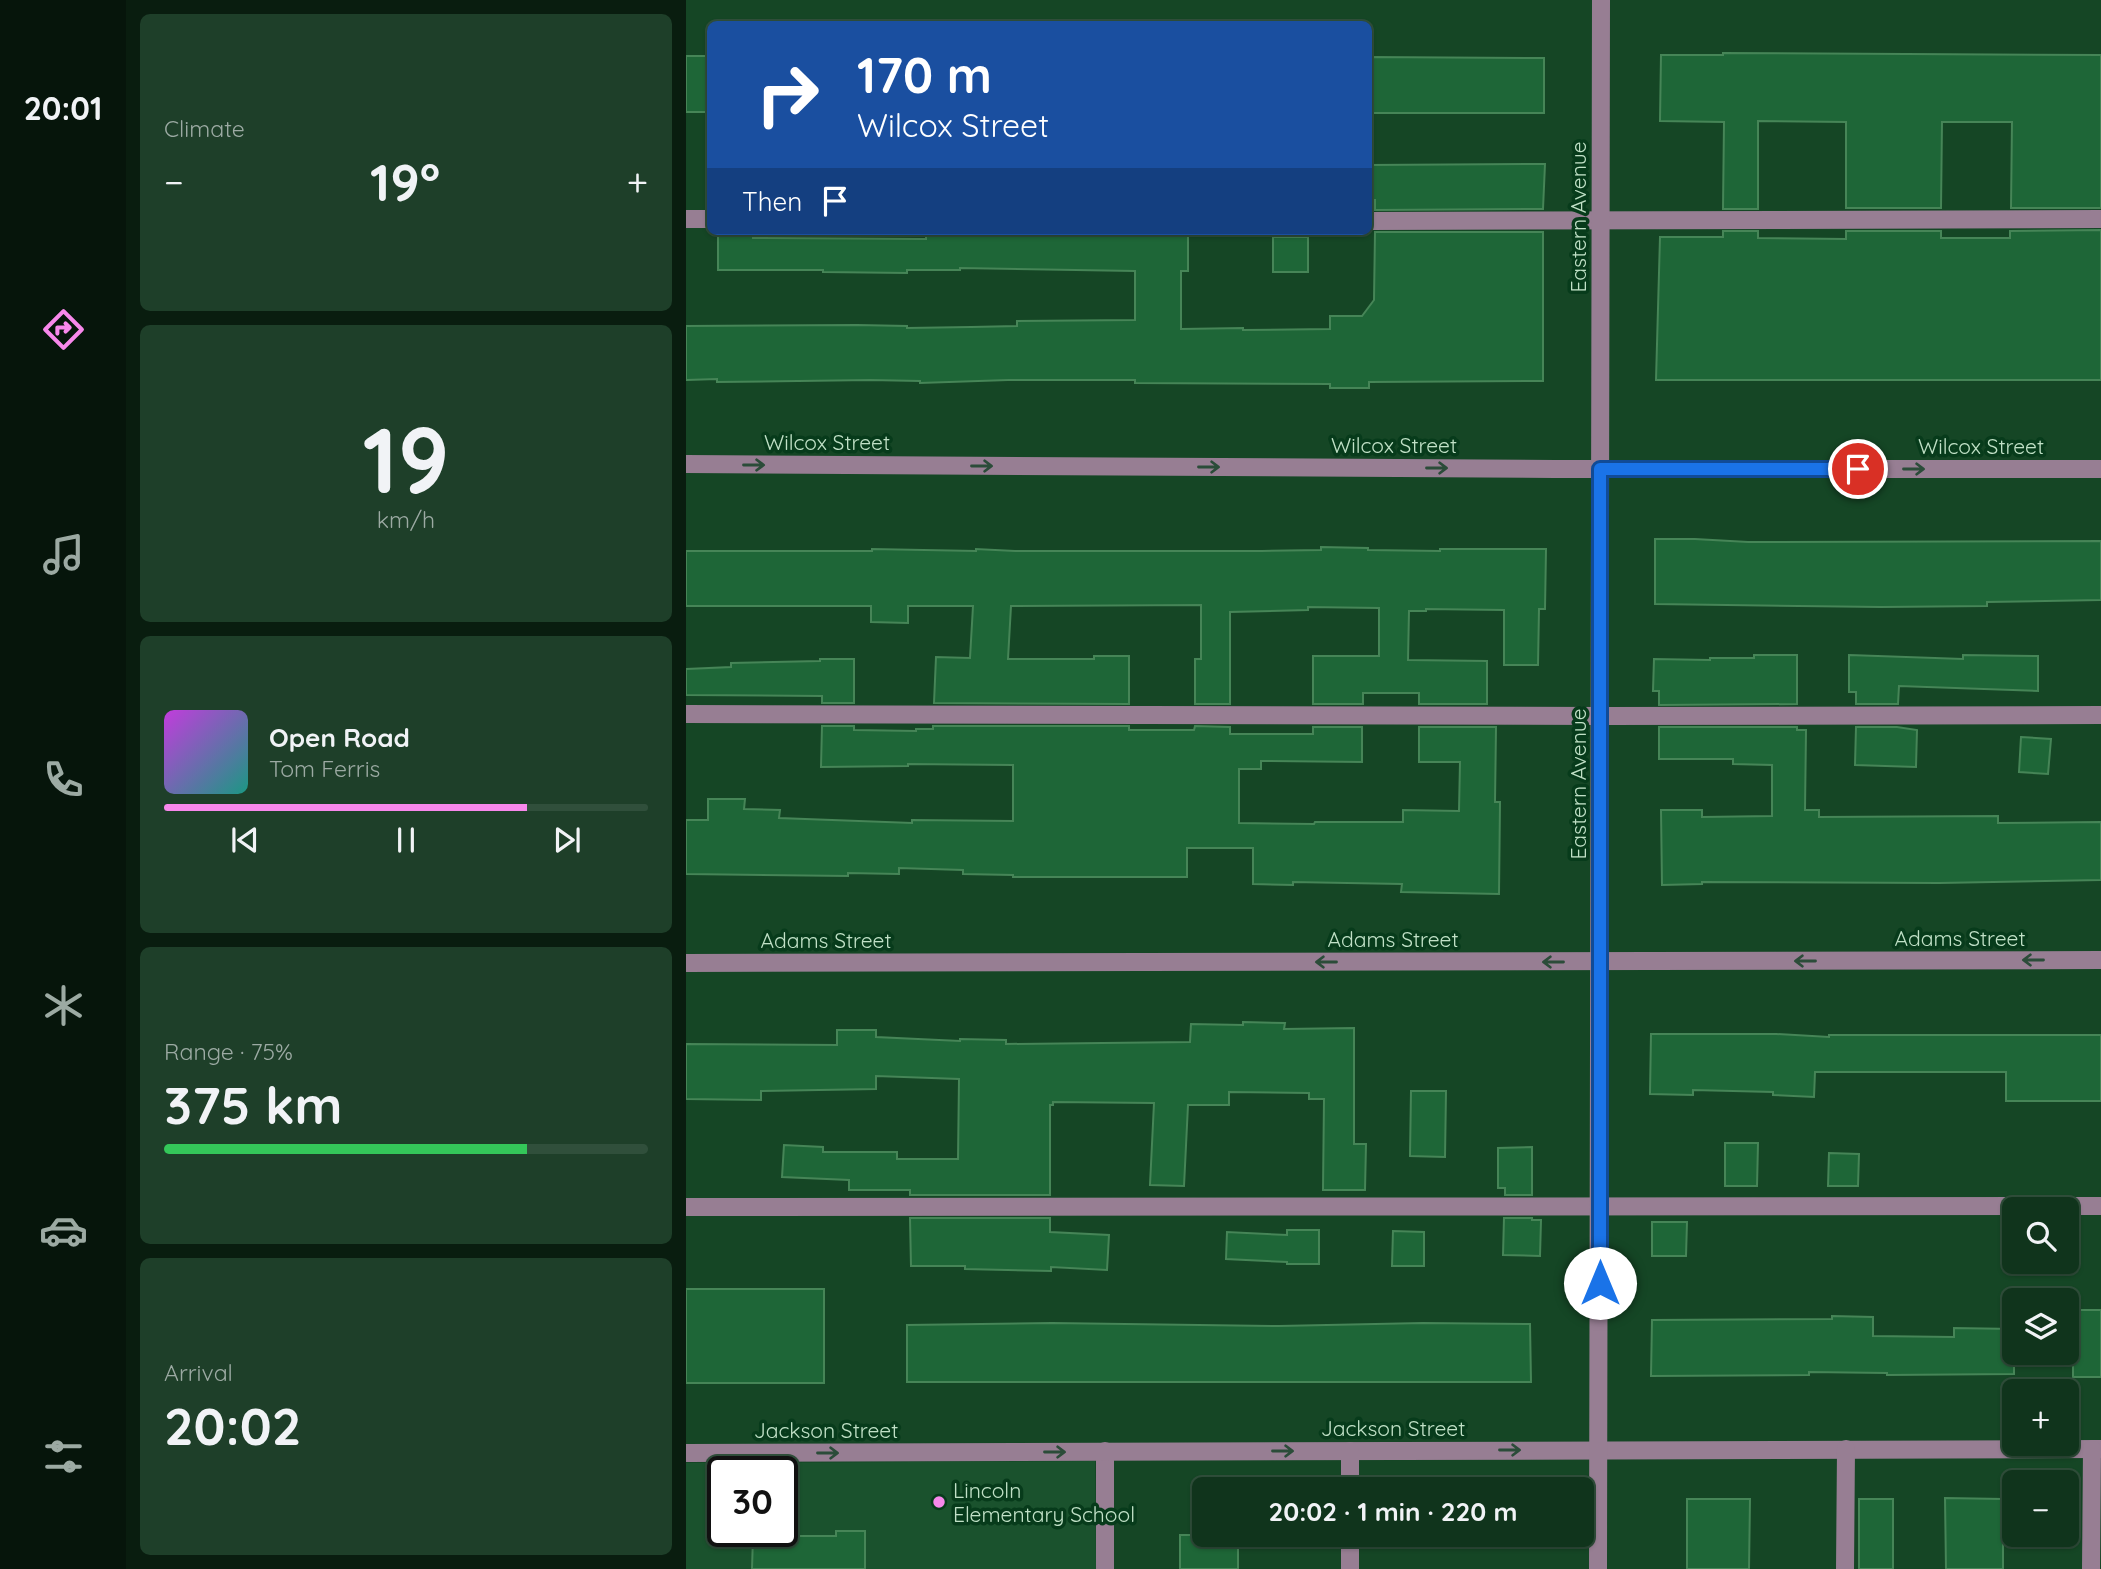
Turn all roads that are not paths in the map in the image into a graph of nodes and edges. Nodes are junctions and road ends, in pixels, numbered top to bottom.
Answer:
1 (1601, 0) edge
2 (686, 219) edge
3 (707, 219) edge
4 (2101, 219) edge
5 (1372, 221) edge
6 (1601, 221) junction
7 (686, 464) edge
8 (1600, 469) junction
9 (2101, 469) edge
10 (686, 714) edge
11 (2101, 715) edge
12 (1601, 716) junction
13 (2101, 960) edge
14 (686, 962) edge
15 (1600, 962) junction
16 (2101, 1206) edge
17 (686, 1207) edge
18 (1600, 1207) junction
19 (1846, 1449) junction
20 (2096, 1449) edge
21 (1599, 1450) junction
22 (1105, 1451) junction
23 (1350, 1451) junction
24 (686, 1453) edge
25 (1350, 1477) edge
26 (1350, 1547) edge
27 (1105, 1569) edge
28 (1350, 1569) edge
29 (1598, 1569) edge
30 (1845, 1569) edge
31 (2091, 1569) edge

1 - 6 street, Eastern Avenue
2 - 3 street
4 - 6 street
5 - 6 street
6 - 8 street, Eastern Avenue
7 -> 8 street, Wilcox Street
8 -> 9 street, Wilcox Street
8 - 12 street, Eastern Avenue
10 - 12 street
11 - 12 street
12 - 15 street, Eastern Avenue
13 -> 15 street, Adams Street
15 -> 14 street, Adams Street
15 - 18 street, Eastern Avenue
16 - 18 street
17 - 18 street
18 - 21 street, Eastern Avenue
19 - 20 street, Jackson Street
19 - 21 street, Jackson Street
19 - 30 street
20 - 31 street
23 -> 21 street, Jackson Street
21 - 29 street, Eastern Avenue
22 -> 23 street, Jackson Street
24 -> 22 street, Jackson Street
22 - 27 street
23 - 25 street
26 - 28 street

